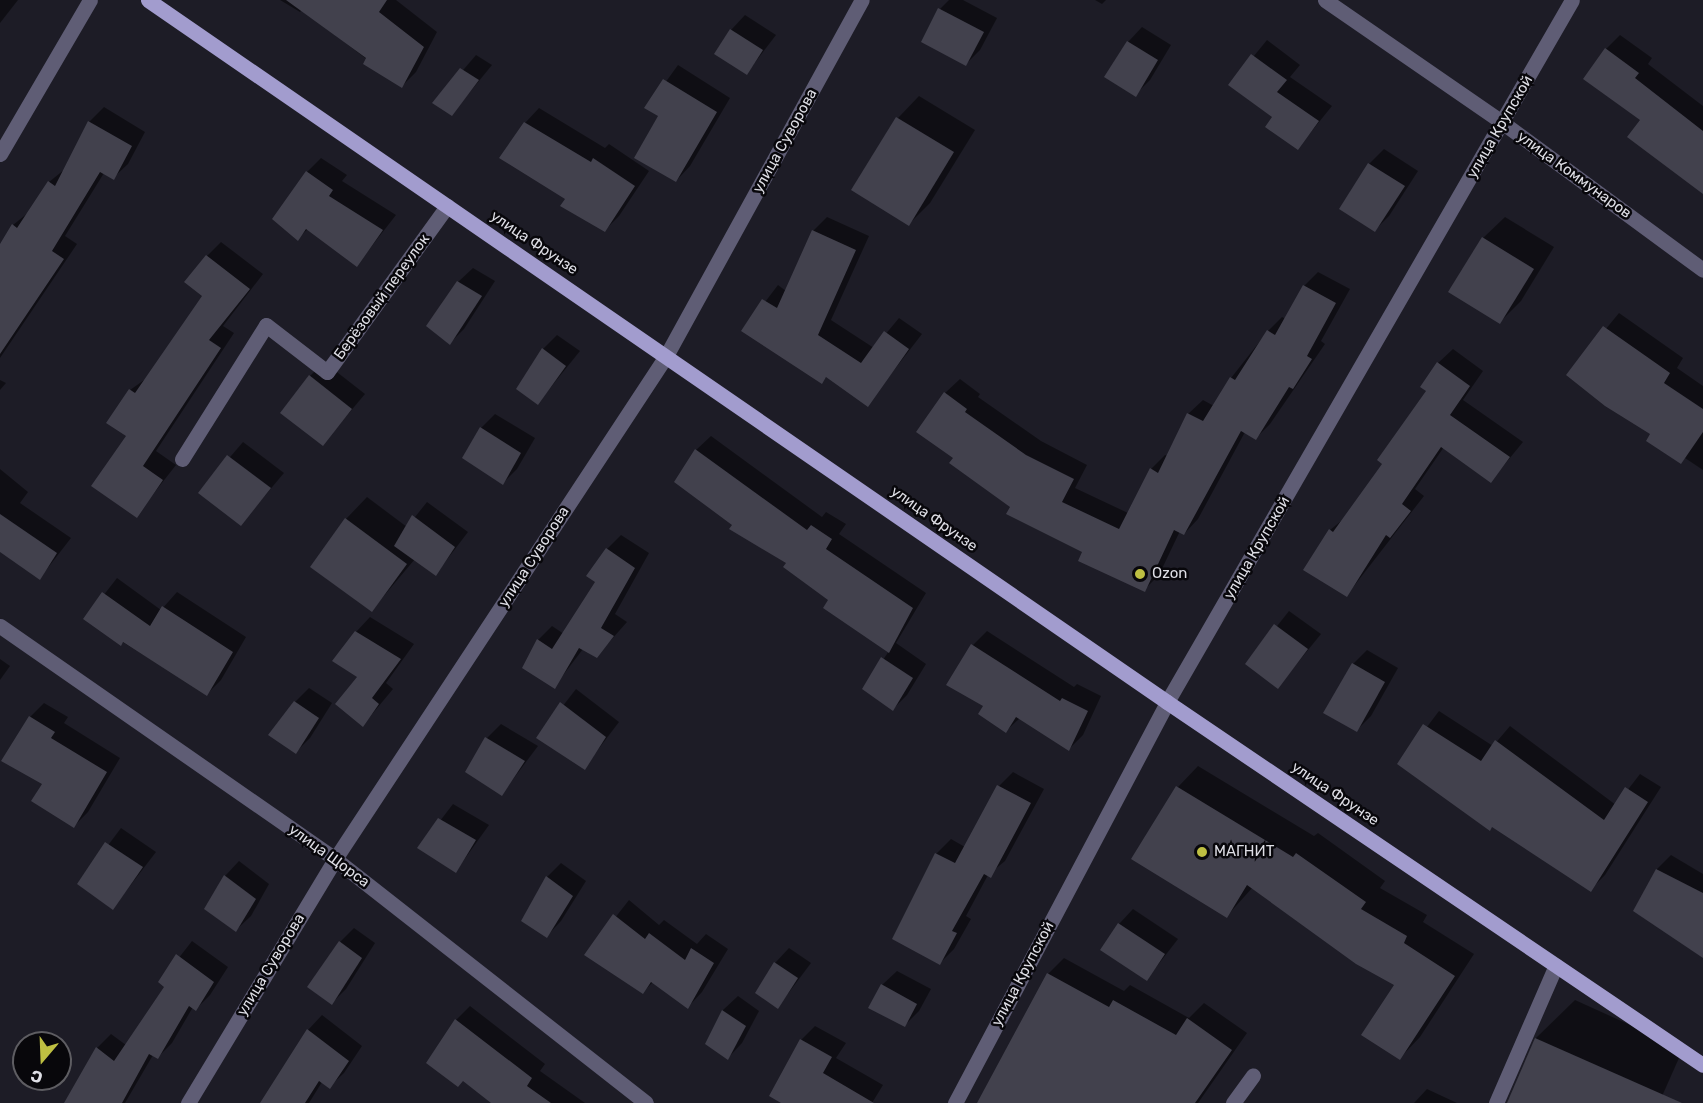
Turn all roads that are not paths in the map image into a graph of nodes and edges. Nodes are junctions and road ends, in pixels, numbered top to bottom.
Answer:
1 (90, 0) edge
2 (147, 0) edge
3 (862, 0) edge
4 (1325, 0) edge
5 (1572, 0) edge
6 (1503, 123) junction
7 (0, 154) edge
8 (447, 206) junction
9 (1703, 270) edge
10 (666, 356) junction
11 (182, 459) dead end
12 (0, 626) edge
13 (1167, 702) junction
14 (335, 859) junction
15 (1556, 965) junction
16 (1703, 1065) edge
17 (1252, 1075) dead end
18 (188, 1103) edge
19 (646, 1103) edge
20 (955, 1103) edge
21 (1233, 1103) edge
22 (1496, 1103) edge

1 - 7 street
2 - 8 main road, улица Фрунзе
3 - 10 street, улица Суворова
4 - 6 street, улица Коммунаров
5 - 6 street, улица Крупской
6 - 9 street, улица Коммунаров
6 - 13 street, улица Крупской
8 - 10 main road, улица Фрунзе
8 - 11 street, Берёзовый переулок
10 - 13 main road, улица Фрунзе
10 - 14 street, улица Суворова
12 - 14 street, улица Щорса
13 - 15 main road, улица Фрунзе
13 - 20 street, улица Крупской
14 - 18 street, улица Суворова
14 - 19 street, улица Щорса
15 - 16 main road, улица Фрунзе
15 - 22 street
17 - 21 street

